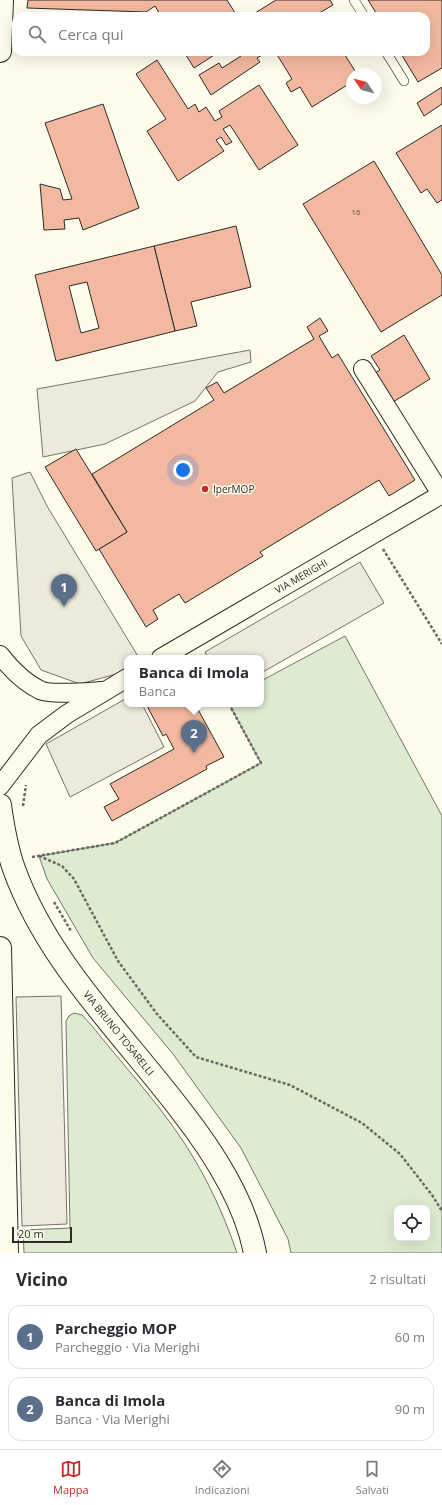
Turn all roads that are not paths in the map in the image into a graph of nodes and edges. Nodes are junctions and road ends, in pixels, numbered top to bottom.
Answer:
1 (354, 0) edge
2 (362, 12) edge
3 (1, 13) edge
4 (0, 51) edge
5 (388, 56) edge
6 (404, 81) dead end
7 (363, 369) dead end
8 (442, 494) edge
9 (0, 655) edge
10 (165, 655) edge
11 (124, 680) edge
12 (107, 691) junction
13 (0, 786) edge
14 (0, 805) edge
15 (0, 948) edge
16 (2, 1091) edge
17 (7, 1253) edge
18 (255, 1253) edge

1 - 2 lane
3 - 4 main road
5 - 6 lane
7 - 8 street, VIA MERIGHI
8 - 10 street, VIA MERIGHI
9 - 12 street
11 - 12 street
12 - 13 street
14 - 18 main road, VIA BRUNO TOSARELLI
15 - 16 main road
16 - 17 main road

